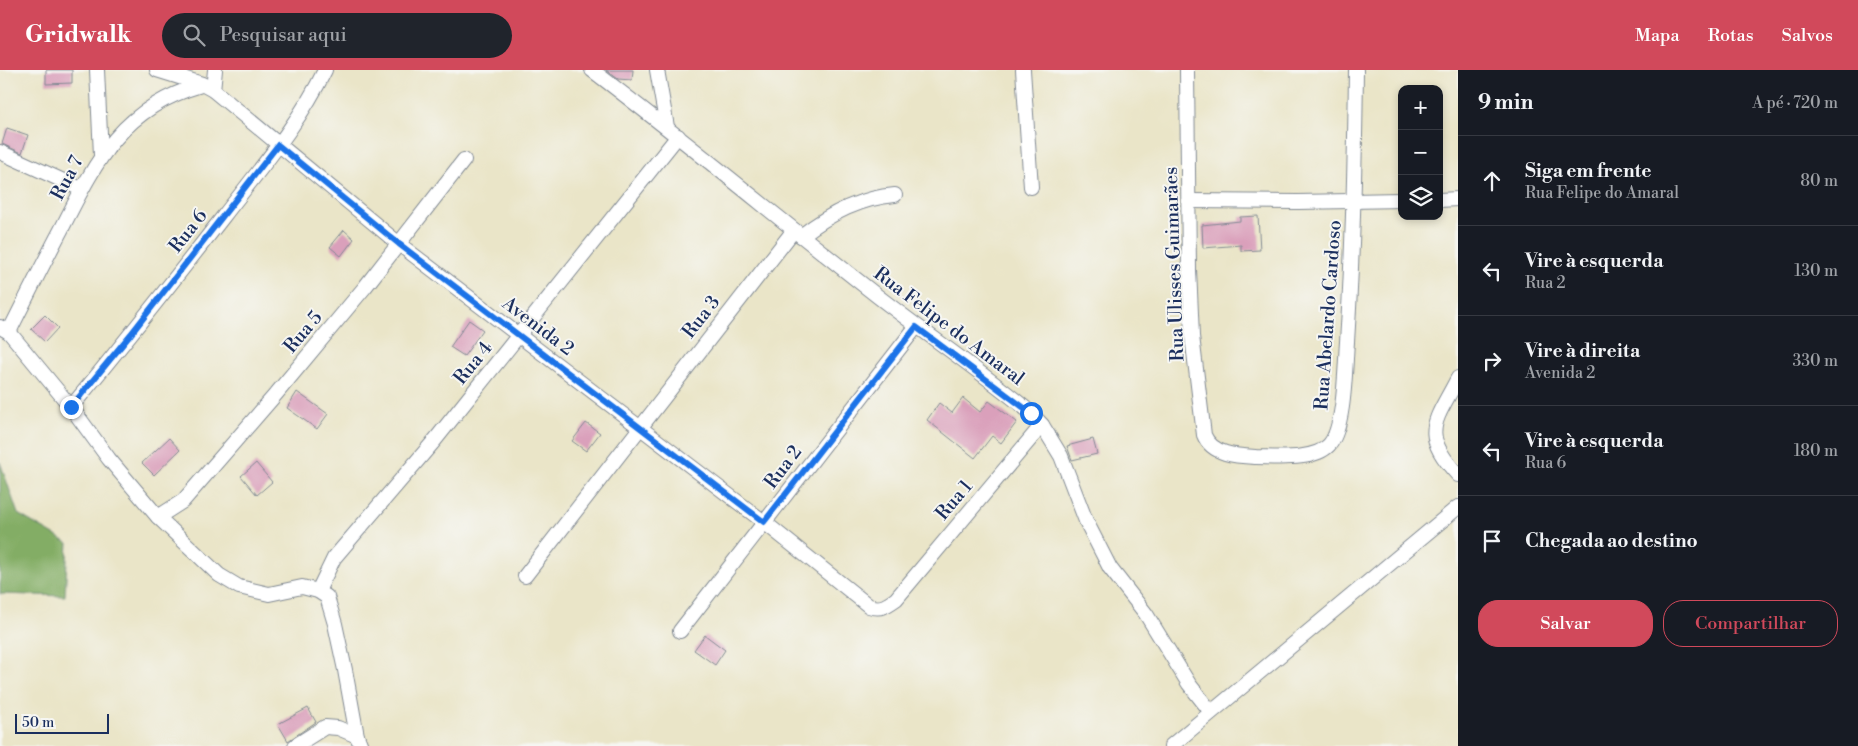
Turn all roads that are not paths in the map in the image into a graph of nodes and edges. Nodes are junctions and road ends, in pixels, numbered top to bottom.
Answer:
1 (97, 70) edge
2 (157, 70) edge
3 (215, 70) edge
4 (324, 70) edge
5 (592, 70) edge
6 (656, 70) edge
7 (1023, 70) edge
8 (1186, 70) edge
9 (1356, 70) edge
10 (207, 87) junction
11 (673, 132) junction
12 (278, 145) junction
13 (0, 152) edge
14 (101, 155) junction
15 (464, 160) dead end
16 (1031, 188) dead end
17 (82, 189) junction
18 (896, 195) dead end
19 (1458, 199) edge
20 (1398, 200) edge
21 (1443, 200) edge
22 (1189, 201) junction
23 (1355, 202) junction
24 (797, 233) junction
25 (399, 244) junction
26 (916, 327) junction
27 (4, 329) edge
28 (520, 335) junction
29 (1458, 378) edge
30 (71, 407) junction
31 (1042, 425) junction
32 (639, 428) junction
33 (1218, 450) joint
34 (1458, 475) edge
35 (1458, 508) edge
36 (158, 517) junction
37 (764, 522) junction
38 (525, 576) dead end
39 (322, 594) junction
40 (896, 599) joint
41 (680, 631) dead end
42 (1211, 712) junction
43 (359, 741) edge
44 (295, 746) edge
45 (1171, 746) edge

1 - 14 street
2 - 10 street, Avenida 2
3 - 10 street
4 - 12 street, Rua 6
5 - 11 street, Rua Felipe do Amaral
6 - 11 street
7 - 16 street
8 - 22 street, Rua Ulisses Guimarães
9 - 23 street, Rua Abelardo Cardoso
10 - 12 street, Avenida 2
10 - 14 street, Rua 7
11 - 24 street, Rua Felipe do Amaral
11 - 28 street, Rua 4
12 - 25 street, Avenida 2
12 - 30 street, Rua 6
13 - 17 street
14 - 17 street, Rua 7
15 - 25 street, Rua 5
17 - 27 street, Rua 7
18 - 24 street, Rua 3
19 - 21 street
20 - 23 street
22 - 23 street
22 - 33 street, Rua Ulisses Guimarães
23 - 33 street, Rua Abelardo Cardoso
24 - 26 street, Rua Felipe do Amaral
24 - 32 street, Rua 3
25 - 28 street, Avenida 2
25 - 36 street, Rua 5
26 - 31 street, Rua Felipe do Amaral
26 - 37 street, Rua 2
27 - 30 street
28 - 32 street, Avenida 2
28 - 39 street, Rua 4
29 - 34 street
30 - 36 street
31 - 40 street, Rua 1
31 - 42 street, Rua Felipe do Amaral
32 - 37 street, Avenida 2
32 - 38 street, Rua 3
35 - 42 street
36 - 39 street
37 - 40 street, Avenida 2
37 - 41 street, Rua 2
39 - 43 street
42 - 45 street
43 - 44 street

